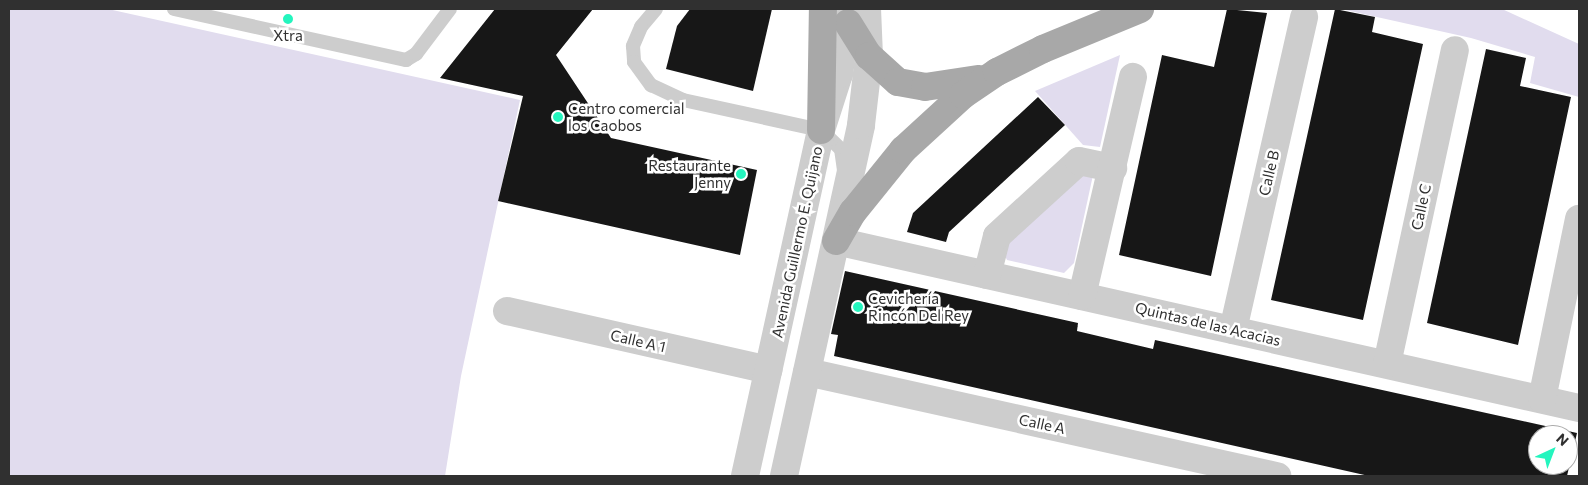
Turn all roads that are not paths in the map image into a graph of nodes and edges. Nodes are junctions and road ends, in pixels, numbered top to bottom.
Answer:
1 (174, 9) edge
2 (450, 9) edge
3 (656, 9) edge
4 (823, 9) edge
5 (1140, 9) edge
6 (854, 13) edge
7 (1304, 17) dead end
8 (1456, 50) dead end
9 (869, 56) junction
10 (997, 72) junction
11 (1133, 77) dead end
12 (821, 130) junction
13 (1112, 168) junction
14 (845, 193) junction
15 (1579, 219) edge
16 (836, 241) junction
17 (987, 275) junction
18 (1082, 296) junction
19 (507, 312) dead end
20 (1233, 330) junction
21 (1387, 364) junction
22 (768, 370) junction
23 (807, 372) junction
24 (1542, 400) junction
25 (1579, 408) edge
26 (745, 476) edge
27 (784, 476) edge
28 (1278, 476) edge

1 - 2 lane
3 - 12 lane
4 - 12 main road
5 - 10 main road
6 - 9 main road
6 - 12 street, Avenida Guillermo E. Quijano
7 - 20 street, Calle B
8 - 21 street, Calle C
9 - 10 main road
9 - 14 street
10 - 16 main road
11 - 13 street
12 - 14 lane
12 - 22 street, Avenida Guillermo E. Quijano
13 - 17 street
13 - 18 street
14 - 16 street
15 - 24 street
16 - 17 street, Quintas de las Acacias
16 - 23 street
17 - 18 street, Quintas de las Acacias
18 - 20 street, Quintas de las Acacias
19 - 22 street, Calle A 1
20 - 21 street, Quintas de las Acacias
21 - 24 street, Quintas de las Acacias
22 - 26 street, Avenida Guillermo E. Quijano
23 - 27 street
23 - 28 street, Calle A
24 - 25 street, Quintas de las Acacias

